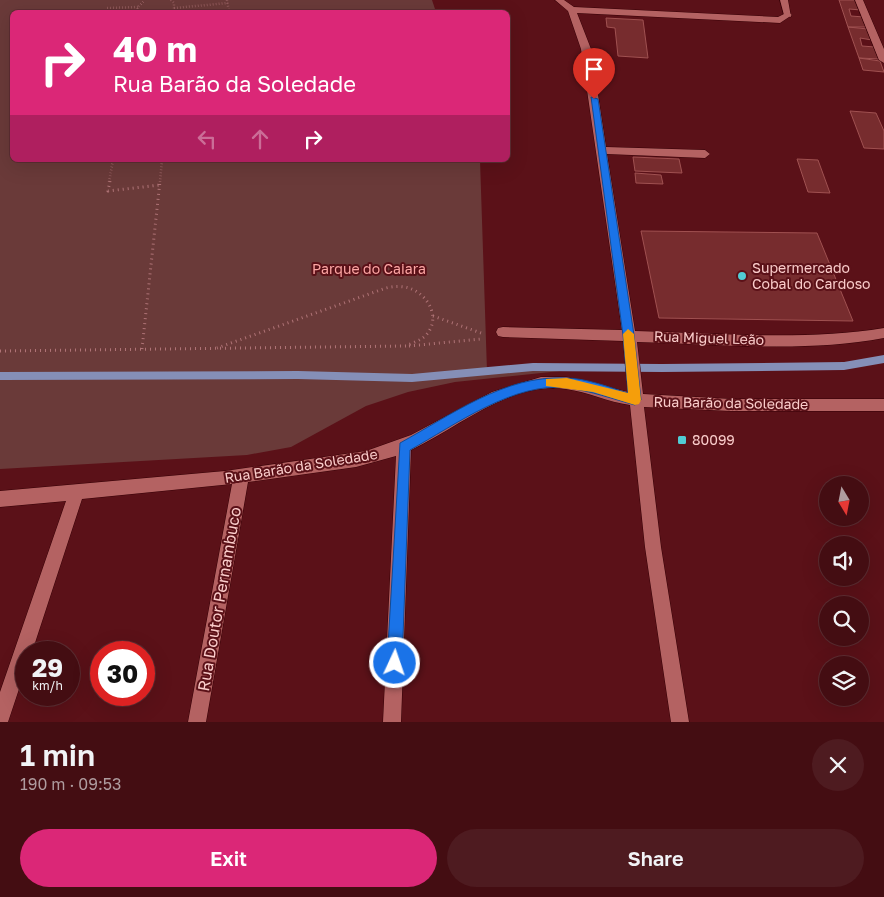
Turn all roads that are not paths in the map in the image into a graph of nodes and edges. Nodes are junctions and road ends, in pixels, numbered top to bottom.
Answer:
1 (559, 0) edge
2 (784, 0) edge
3 (859, 0) edge
4 (572, 10) junction
5 (884, 60) edge
6 (602, 150) junction
7 (705, 154) dead end
8 (503, 332) dead end
9 (884, 334) edge
10 (629, 342) junction
11 (634, 396) junction
12 (884, 405) edge
13 (404, 446) junction
14 (241, 477) junction
15 (77, 492) junction
16 (0, 499) edge
17 (0, 719) edge
18 (197, 722) edge
19 (392, 722) edge
20 (680, 722) edge

1 - 4 street
2 - 4 street
3 - 5 street
4 - 6 street
6 - 7 street
6 - 10 street
8 - 10 street, Rua Miguel Leão
9 - 10 street, Rua Miguel Leão
10 - 11 street
11 - 12 street, Rua Barão da Soledade
11 - 13 street, Rua Barão da Soledade
11 - 20 street
13 - 14 street, Rua Barão da Soledade
13 - 19 street
14 - 15 street, Rua Barão da Soledade
14 - 18 street, Rua Doutor Pernambuco
15 - 16 street, Rua Barão da Soledade
15 - 17 street

